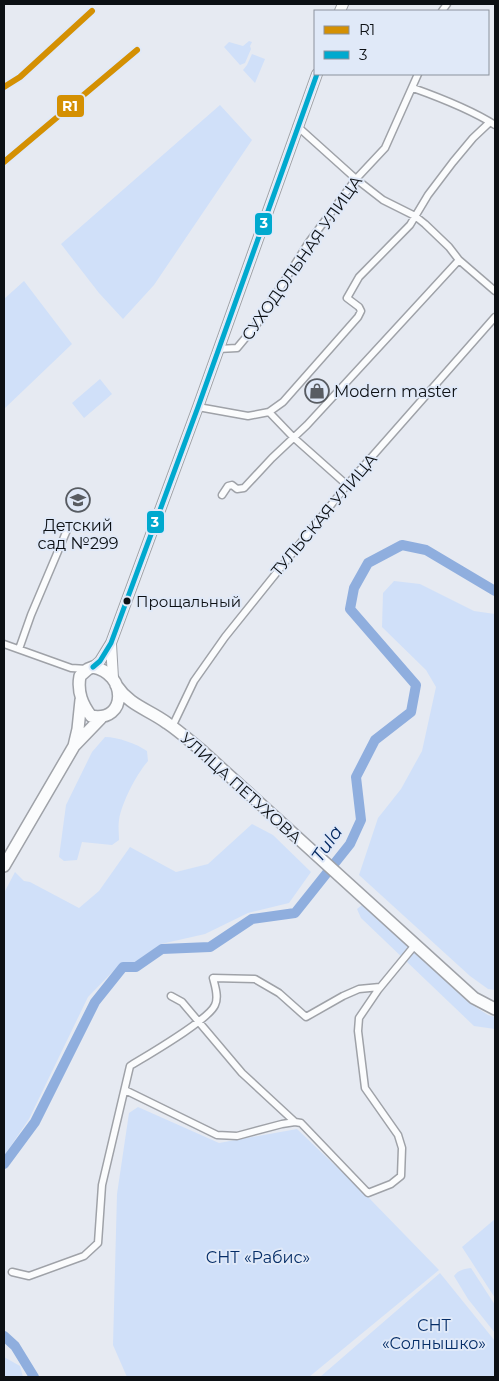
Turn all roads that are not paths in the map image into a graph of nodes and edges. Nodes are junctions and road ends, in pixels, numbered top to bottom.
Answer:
1 (317, 75) edge
2 (418, 75) edge
3 (413, 88) junction
4 (493, 124) edge
5 (297, 126) junction
6 (356, 179) junction
7 (414, 216) junction
8 (458, 260) junction
9 (495, 291) edge
10 (495, 317) edge
11 (218, 349) junction
12 (198, 407) junction
13 (270, 412) junction
14 (293, 437) junction
15 (347, 485) junction
16 (222, 495) dead end
17 (67, 530) dead end
18 (111, 643) junction
19 (4, 644) edge
20 (19, 649) junction
21 (71, 668) junction
22 (91, 668) junction
23 (79, 681) junction
24 (114, 681) junction
25 (81, 700) junction
26 (141, 708) junction
27 (106, 716) junction
28 (172, 727) junction
29 (74, 746) junction
30 (4, 866) edge
31 (415, 945) junction
32 (380, 987) junction
33 (171, 996) dead end
34 (495, 1009) edge
35 (198, 1021) junction
36 (125, 1090) junction
37 (295, 1122) junction
38 (12, 1272) dead end

1 - 5 main road
2 - 3 street, СУХОДОЛЬНАЯ УЛИЦА
3 - 4 street
3 - 6 street, СУХОДОЛЬНАЯ УЛИЦА
4 - 7 street
5 - 6 street
5 - 11 main road
6 - 7 street
6 - 11 street, СУХОДОЛЬНАЯ УЛИЦА
7 - 8 street
7 - 13 street
8 - 9 street
8 - 14 street
10 - 15 street, ТУЛЬСКАЯ УЛИЦА
11 - 12 main road
12 - 13 street
12 - 18 main road
13 - 14 street
14 - 15 street
14 - 16 street
15 - 28 street, ТУЛЬСКАЯ УЛИЦА
17 - 20 street
18 - 22 main road
18 - 24 main road
19 - 20 street
20 - 21 street
21 - 22 street
21 - 23 street
22 - 23 highway
22 - 24 highway
23 - 25 highway
24 - 26 highway, УЛИЦА ПЕТУХОВА
24 - 27 highway
25 - 27 highway
25 - 29 highway
26 - 27 highway
26 - 28 highway, УЛИЦА ПЕТУХОВА
27 - 29 highway
28 - 31 highway, УЛИЦА ПЕТУХОВА
29 - 30 highway
31 - 32 street
31 - 34 highway, УЛИЦА ПЕТУХОВА
32 - 35 street
32 - 37 street
33 - 35 street
35 - 36 street
35 - 37 street
36 - 37 street
36 - 38 street

